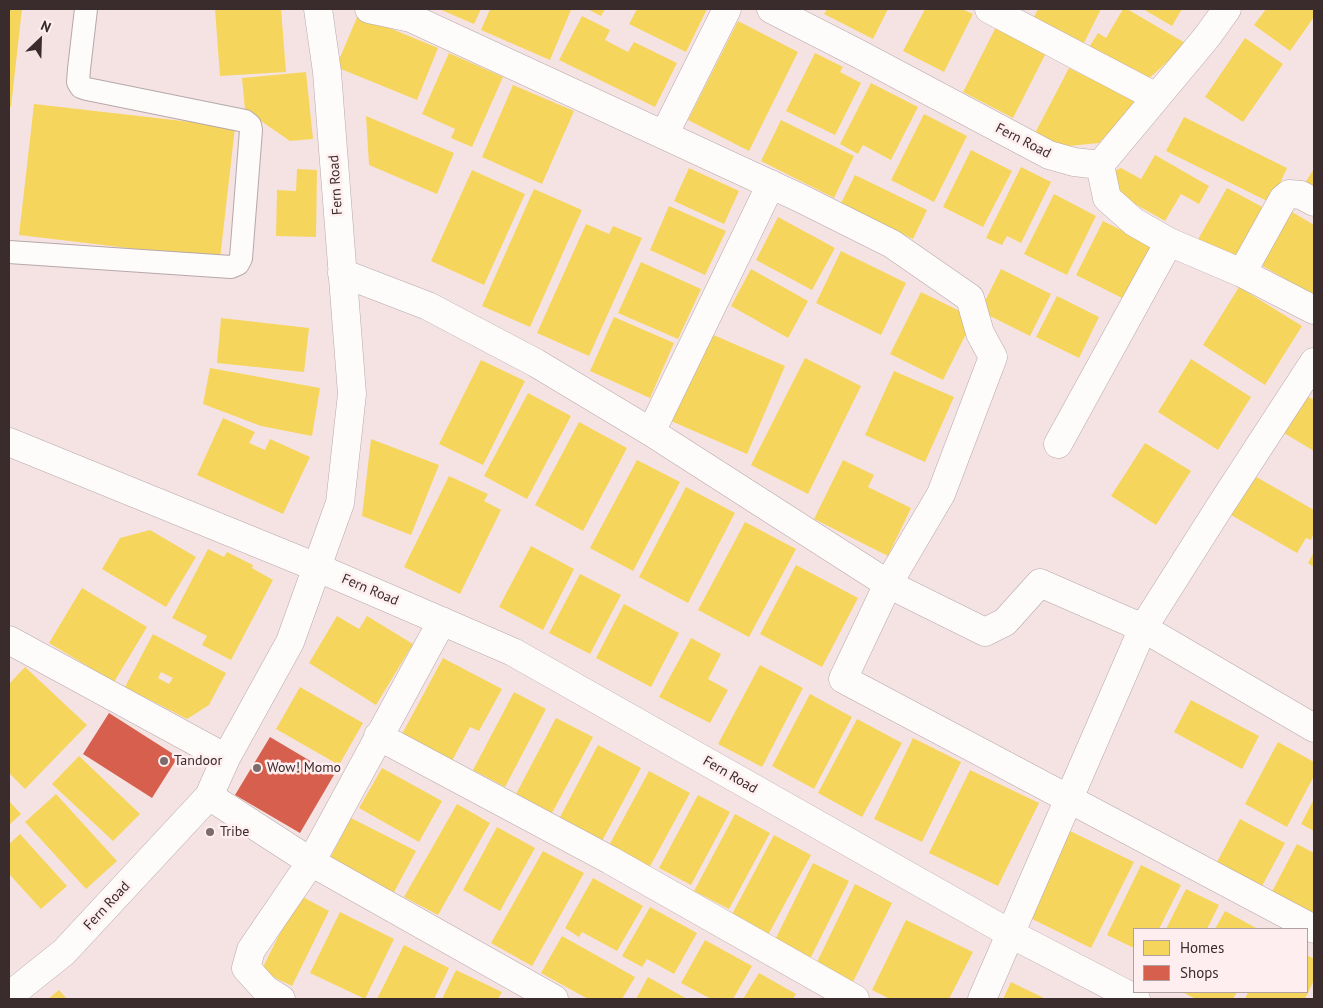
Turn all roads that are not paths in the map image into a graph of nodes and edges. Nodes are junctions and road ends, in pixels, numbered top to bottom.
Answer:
1 (86, 9) edge
2 (318, 9) edge
3 (369, 9) edge
4 (727, 9) edge
5 (771, 9) edge
6 (989, 9) edge
7 (1227, 9) edge
8 (1156, 97) junction
9 (664, 135) junction
10 (1100, 165) junction
11 (771, 184) junction
12 (1314, 202) edge
13 (1169, 242) junction
14 (9, 252) edge
15 (342, 273) junction
16 (1242, 273) junction
17 (1314, 310) edge
18 (1314, 362) edge
19 (1306, 393) edge
20 (651, 432) junction
21 (9, 442) edge
22 (1058, 444) dead end
23 (316, 567) junction
24 (888, 584) junction
25 (442, 621) junction
26 (1143, 628) junction
27 (14, 651) edge
28 (1314, 728) edge
29 (378, 736) junction
30 (226, 758) junction
31 (209, 796) junction
32 (1070, 799) junction
33 (310, 862) junction
34 (1314, 929) edge
35 (1011, 934) junction
36 (9, 996) edge
37 (281, 999) edge
38 (554, 999) edge
39 (855, 999) edge
40 (982, 999) edge
41 (1136, 999) edge

1 - 14 lane
2 - 15 street, Fern Road
3 - 9 street
4 - 9 street
5 - 10 street, Fern Road
6 - 8 street
7 - 8 street
8 - 10 street
9 - 11 street
10 - 13 street
11 - 20 street
11 - 24 street
12 - 16 street
13 - 16 street
13 - 22 street
15 - 20 street
15 - 23 street, Fern Road
16 - 17 street
18 - 19 street
19 - 26 street
20 - 24 street
21 - 23 street, Fern Road
23 - 25 street, Fern Road
23 - 30 street, Fern Road
24 - 26 street
24 - 32 street
25 - 29 street
25 - 35 street, Fern Road
26 - 28 street
26 - 32 street
27 - 30 street
29 - 33 street
29 - 39 street
30 - 31 street, Fern Road
31 - 33 street
31 - 36 street, Fern Road
32 - 34 street
32 - 35 street
33 - 37 street
33 - 38 street
35 - 40 street
35 - 41 street, Fern Road

